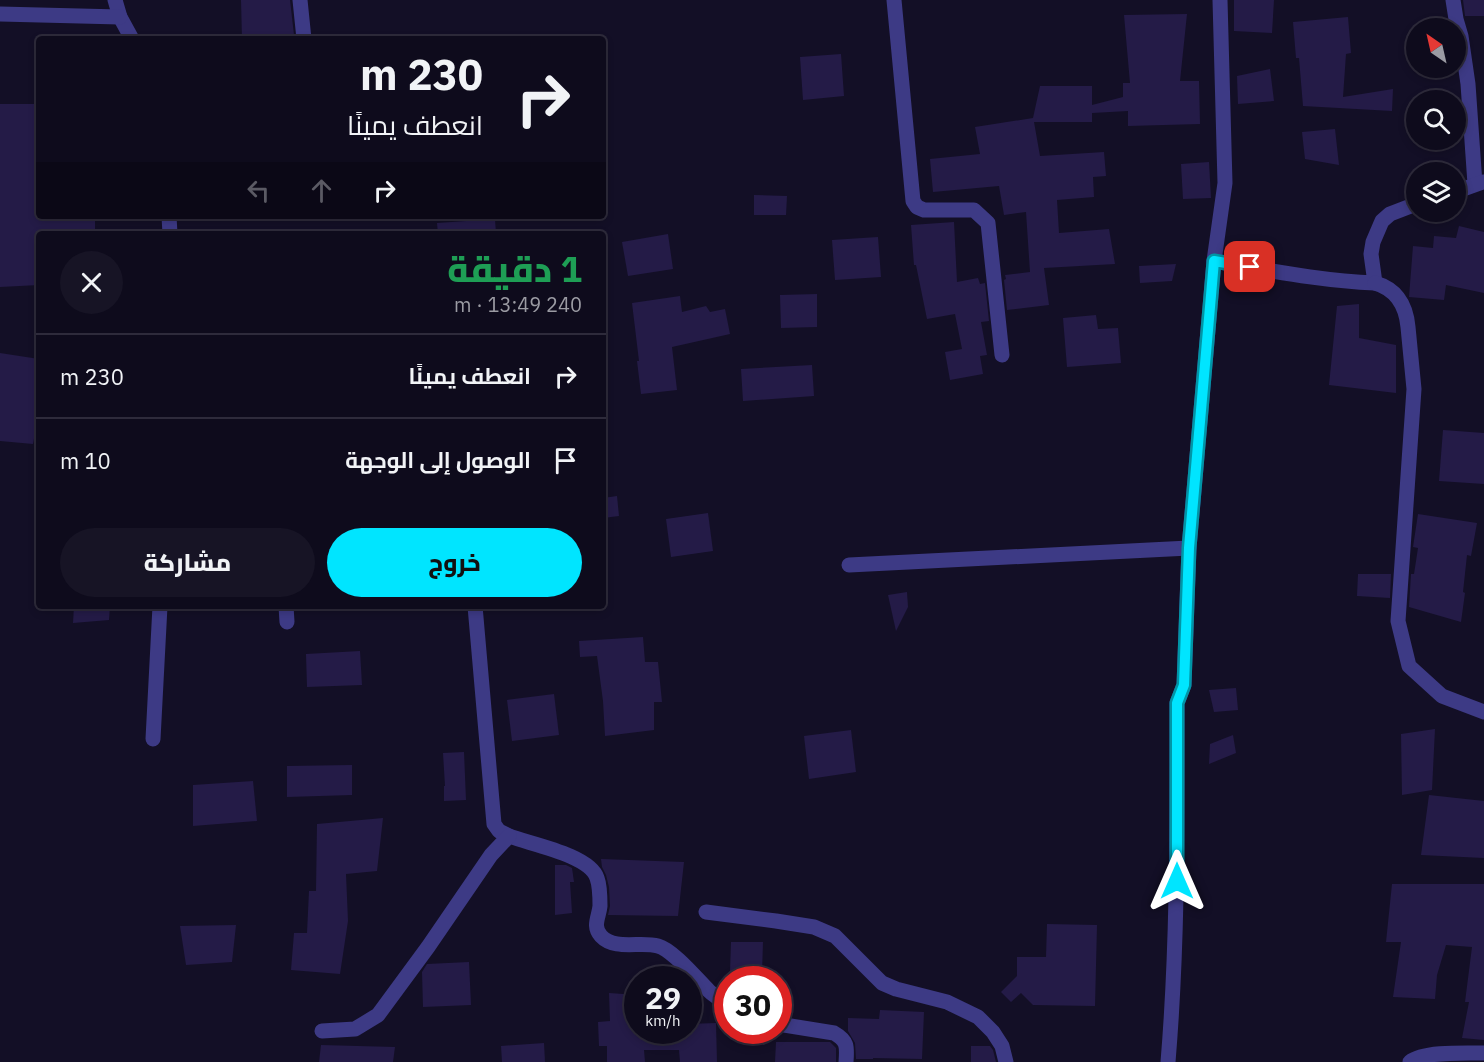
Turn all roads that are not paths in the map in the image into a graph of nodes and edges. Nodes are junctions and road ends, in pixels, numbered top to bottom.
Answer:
1 (116, 0) edge
2 (300, 0) edge
3 (894, 0) edge
4 (1221, 0) edge
5 (1453, 0) edge
6 (0, 14) edge
7 (120, 17) junction
8 (130, 36) edge
9 (304, 36) edge
10 (1479, 183) edge
11 (1406, 208) edge
12 (1214, 261) junction
13 (1375, 283) junction
14 (1002, 355) dead end
15 (1189, 548) junction
16 (849, 565) dead end
17 (160, 609) edge
18 (286, 609) edge
19 (475, 609) edge
20 (287, 622) dead end
21 (1484, 712) edge
22 (153, 739) dead end
23 (508, 836) junction
24 (706, 912) dead end
25 (714, 995) edge
26 (792, 1026) edge
27 (322, 1031) dead end
28 (1484, 1053) edge
29 (846, 1062) edge
30 (1006, 1062) edge
31 (1168, 1062) edge
32 (1410, 1062) edge

1 - 7 street
2 - 9 street
3 - 14 street
4 - 12 street
5 - 10 street
6 - 7 street
7 - 8 street
11 - 13 street
12 - 13 street
12 - 15 street
13 - 21 street
15 - 16 street
15 - 31 street
17 - 22 street
18 - 20 street
19 - 23 street
23 - 25 street
23 - 27 street
24 - 30 street
26 - 29 street
28 - 32 street

